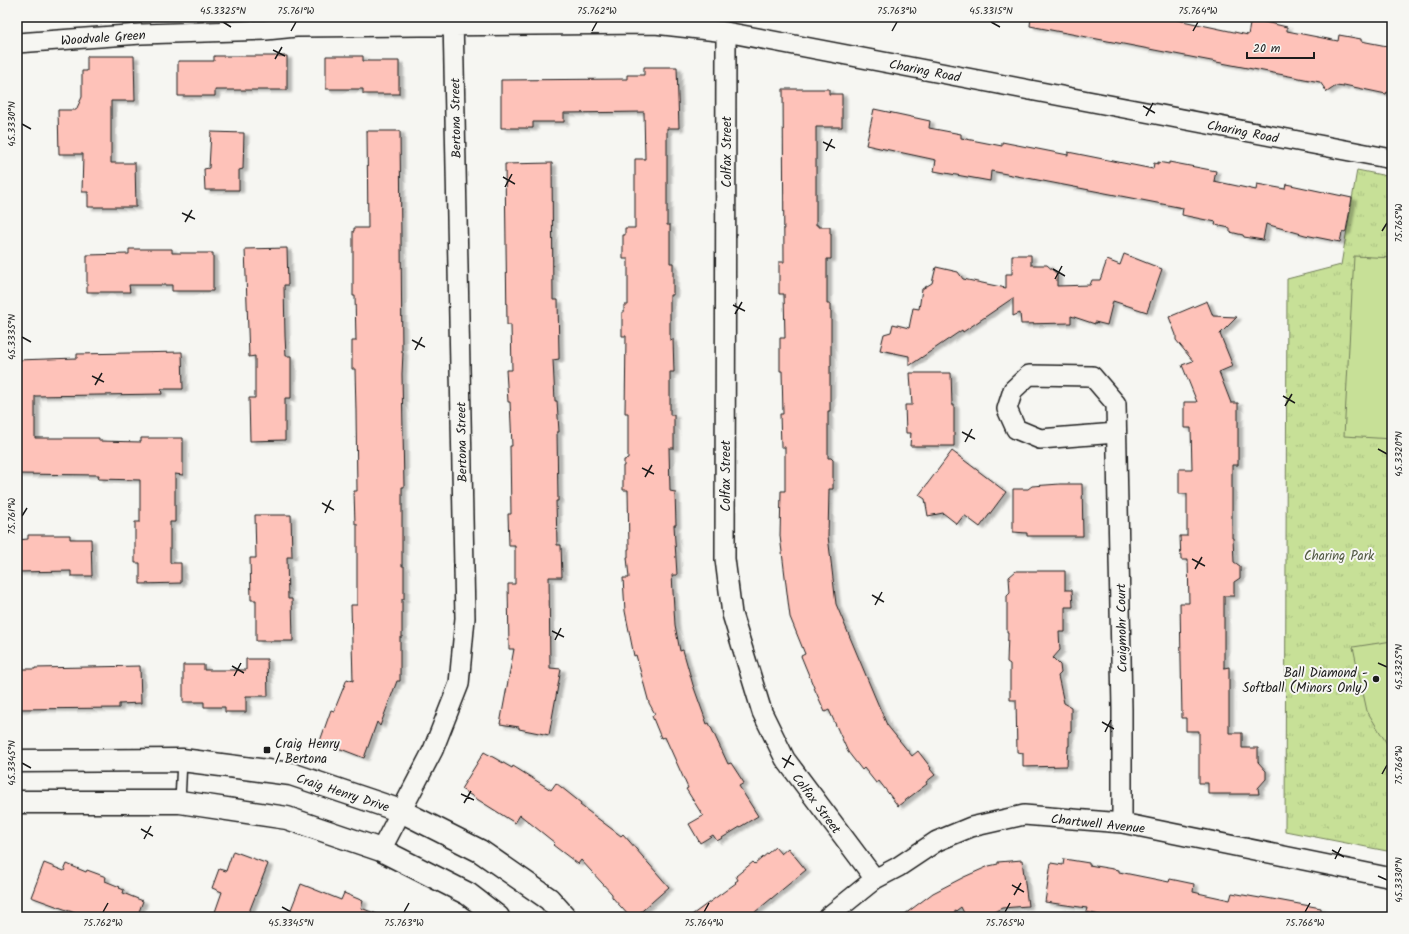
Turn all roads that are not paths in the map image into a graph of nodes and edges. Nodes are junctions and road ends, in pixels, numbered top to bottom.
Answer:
1 (453, 21) edge
2 (726, 32) junction
3 (17, 43) edge
4 (1392, 160) edge
5 (1116, 433) junction
6 (182, 760) junction
7 (17, 761) edge
8 (17, 802) edge
9 (180, 802) junction
10 (401, 811) junction
11 (1122, 823) junction
12 (381, 850) junction
13 (1392, 878) edge
14 (875, 880) junction
15 (498, 917) edge
16 (565, 917) edge
17 (828, 917) edge

1 - 2 street, Charing Road
1 - 3 street, Woodvale Green
1 - 10 street, Bertona Street
2 - 4 street, Charing Road
2 - 14 street, Colfax Street
5 - 5 street, Craigmohr Court
5 - 11 street, Craigmohr Court
6 - 7 street, Craig Henry Drive
6 - 9 lane
6 - 10 street, Craig Henry Drive
8 - 9 street
9 - 12 street
10 - 12 street, Bertona Street
10 - 16 street, Craig Henry Drive
11 - 13 street, Chartwell Avenue
11 - 14 street, Chartwell Avenue
12 - 15 street
14 - 17 street, Chartwell Avenue

